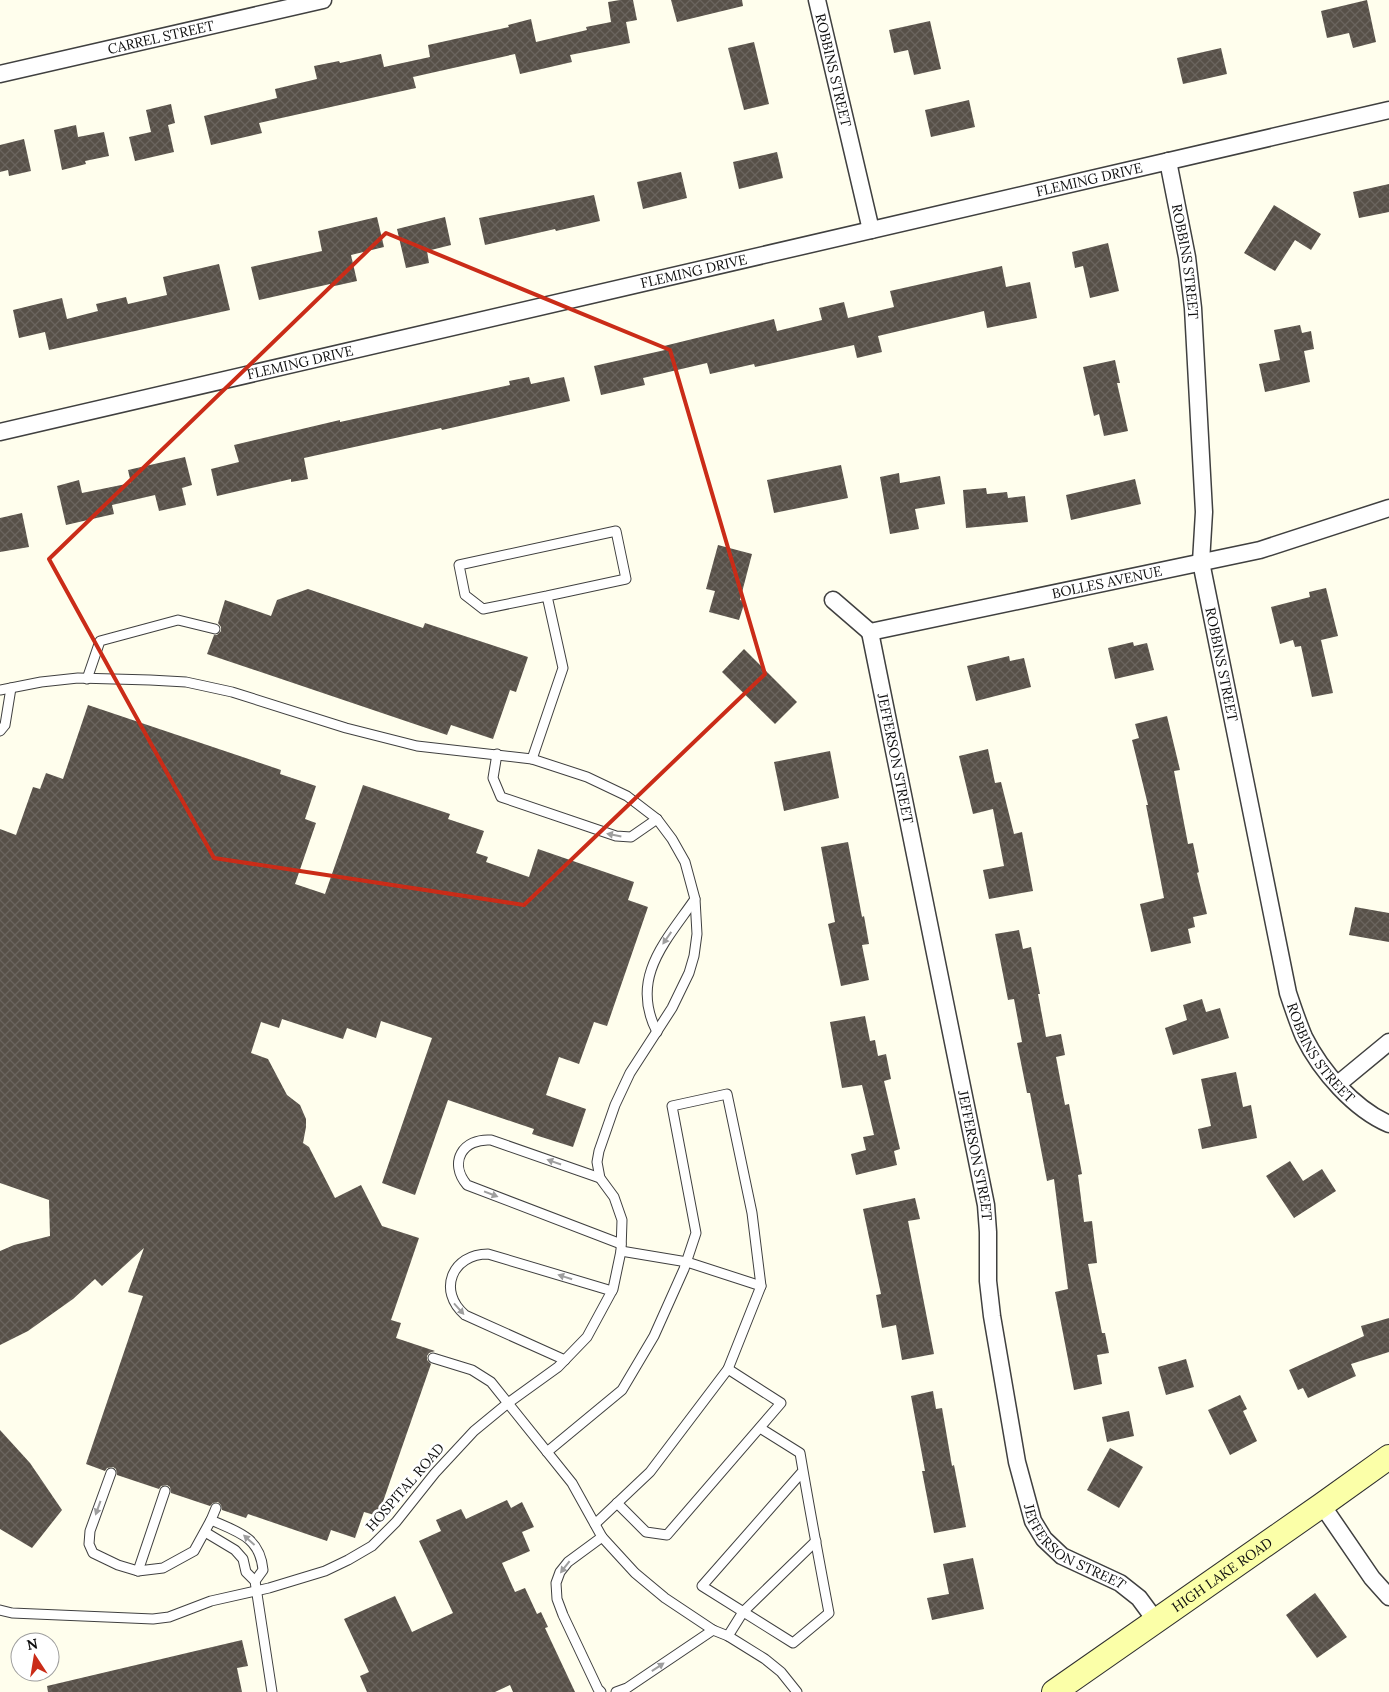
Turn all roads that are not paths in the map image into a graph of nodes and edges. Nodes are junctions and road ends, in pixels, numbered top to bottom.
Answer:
1 (323, 0) edge
2 (817, 0) edge
3 (0, 74) edge
4 (1389, 110) edge
5 (1168, 161) junction
6 (871, 230) junction
7 (0, 432) edge
8 (1389, 508) edge
9 (1201, 562) junction
10 (547, 596) junction
11 (833, 600) dead end
12 (216, 629) dead end
13 (870, 632) junction
14 (87, 679) junction
15 (11, 688) junction
16 (0, 690) edge
17 (0, 731) edge
18 (497, 754) junction
19 (532, 759) junction
20 (657, 819) junction
21 (695, 899) junction
22 (657, 1032) junction
23 (1389, 1042) edge
24 (1338, 1084) junction
25 (1389, 1124) edge
26 (600, 1178) junction
27 (621, 1247) junction
28 (687, 1262) junction
29 (761, 1286) junction
30 (612, 1291) junction
31 (433, 1358) dead end
32 (565, 1360) junction
33 (728, 1369) junction
34 (508, 1403) junction
35 (760, 1428) junction
36 (547, 1452) junction
37 (1389, 1457) edge
38 (803, 1471) junction
39 (111, 1473) dead end
40 (165, 1491) dead end
41 (617, 1503) junction
42 (1322, 1505) junction
43 (216, 1508) dead end
44 (211, 1520) junction
45 (595, 1524) junction
46 (205, 1532) junction
47 (602, 1537) junction
48 (816, 1542) junction
49 (138, 1571) junction
50 (255, 1581) junction
51 (256, 1592) junction
52 (1389, 1597) edge
53 (0, 1610) edge
54 (743, 1612) junction
55 (1156, 1621) junction
56 (713, 1630) junction
57 (728, 1636) junction
58 (272, 1692) edge
59 (601, 1692) edge
60 (616, 1692) edge
61 (797, 1692) edge
62 (1054, 1692) edge

1 - 3 street, CARREL STREET
2 - 6 street, ROBBINS STREET
4 - 5 street, FLEMING DRIVE
5 - 6 street, FLEMING DRIVE
5 - 9 street, ROBBINS STREET
6 - 7 street, FLEMING DRIVE
8 - 9 street, BOLLES AVENUE
9 - 13 street, BOLLES AVENUE
9 - 24 street, ROBBINS STREET
10 - 10 lane
10 - 19 lane
11 - 13 street
12 - 14 lane
13 - 55 street, JEFFERSON STREET
14 - 15 lane
14 - 18 lane
15 - 16 lane
15 - 17 lane
18 - 19 lane
20 -> 18 lane
19 - 20 lane
20 - 21 lane
21 - 22 lane
21 -> 22 lane
22 - 26 lane
23 - 24 street
24 - 25 street, ROBBINS STREET
26 - 27 lane, HOSPITAL ROAD
26 -> 27 lane
27 - 28 lane
27 - 30 lane, HOSPITAL ROAD
28 - 29 lane
28 - 29 lane
28 - 36 lane
29 - 33 lane
30 - 32 lane, HOSPITAL ROAD
30 -> 32 lane
31 - 34 lane
32 - 34 lane, HOSPITAL ROAD
33 - 35 lane
33 - 41 lane
34 - 36 lane
34 - 51 lane, HOSPITAL ROAD
35 - 38 lane
35 - 41 lane
36 - 45 lane
37 - 42 street, HIGH LAKE ROAD
38 - 48 lane
38 - 54 lane
39 -> 49 lane
40 - 49 lane
41 - 45 lane
42 - 52 street
42 - 55 street, HIGH LAKE ROAD
43 - 44 lane
44 - 46 lane
50 -> 44 lane
45 - 47 lane
46 - 49 lane
46 - 50 lane
47 - 56 lane
47 -> 59 lane
48 - 54 lane
48 - 54 lane
50 - 51 lane
51 - 53 lane, HOSPITAL ROAD
51 - 58 lane
54 - 57 lane
55 - 62 street, HIGH LAKE ROAD
56 - 57 lane
60 -> 56 lane
57 - 61 lane

